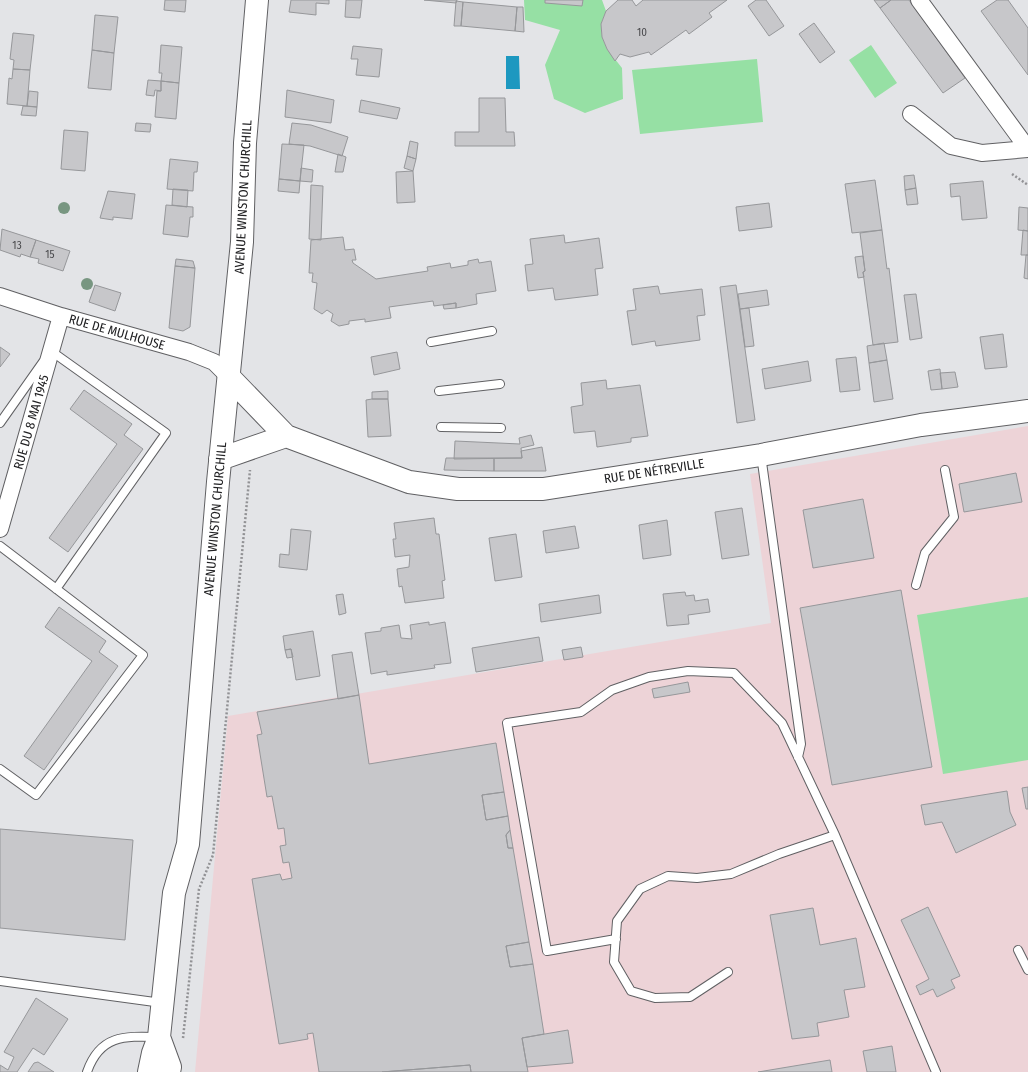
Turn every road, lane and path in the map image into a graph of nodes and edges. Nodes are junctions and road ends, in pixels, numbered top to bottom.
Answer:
1 (257, 0) edge
2 (919, 0) edge
3 (911, 114) dead end
4 (1028, 149) edge
5 (1012, 174) dead end
6 (1028, 185) edge
7 (0, 296) edge
8 (61, 316) junction
9 (492, 331) dead end
10 (431, 342) dead end
11 (51, 350) junction
12 (228, 377) junction
13 (500, 384) dead end
14 (439, 391) dead end
15 (1028, 411) edge
16 (0, 423) edge
17 (441, 427) dead end
18 (501, 428) dead end
19 (286, 436) junction
20 (252, 448) junction
21 (761, 455) junction
22 (220, 459) junction
23 (945, 470) dead end
24 (0, 528) edge
25 (0, 546) edge
26 (916, 585) dead end
27 (56, 589) junction
28 (798, 757) junction
29 (0, 769) edge
30 (835, 835) junction
31 (616, 939) junction
32 (1018, 950) dead end
33 (1028, 970) edge
34 (728, 972) dead end
35 (0, 981) edge
36 (163, 1003) junction
37 (159, 1036) junction
38 (182, 1046) dead end
39 (932, 1063) junction
40 (87, 1072) edge
41 (149, 1072) edge
42 (169, 1072) edge
43 (928, 1072) edge
44 (936, 1072) edge

1 - 12 main road, AVENUE WINSTON CHURCHILL
2 - 4 street
3 - 4 street
5 - 6 path
7 - 8 street, RUE DE MULHOUSE
8 - 11 street, RUE DU 8 MAI 1945
8 - 12 street, RUE DE MULHOUSE
9 - 10 lane
11 - 16 lane
11 - 24 street, RUE DU 8 MAI 1945
11 - 27 lane
12 - 19 main road, RUE DE NÉTREVILLE
12 - 22 main road, AVENUE WINSTON CHURCHILL
13 - 14 lane
15 - 21 main road, RUE DE NÉTREVILLE
17 - 18 lane
19 - 20 main road
19 - 21 main road, RUE DE NÉTREVILLE
20 - 22 main road
20 - 38 path
21 - 28 lane
22 - 36 main road, AVENUE WINSTON CHURCHILL
23 - 26 lane
25 - 27 lane
27 - 29 lane
28 - 30 lane
28 - 31 lane
30 - 31 lane
30 - 39 lane
31 - 34 lane
32 - 33 lane
35 - 36 lane
36 - 37 main road, AVENUE WINSTON CHURCHILL
37 - 40 lane
37 - 41 main road
37 - 42 main road
39 - 43 lane
39 - 44 lane

